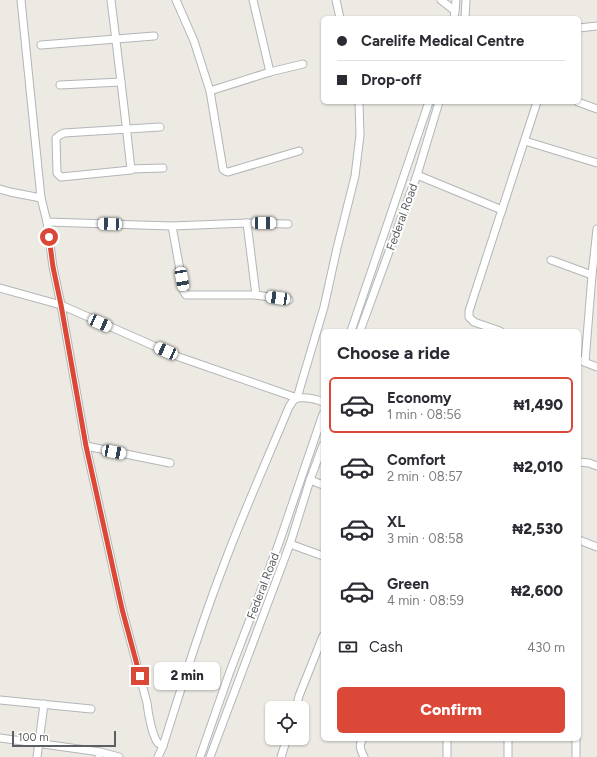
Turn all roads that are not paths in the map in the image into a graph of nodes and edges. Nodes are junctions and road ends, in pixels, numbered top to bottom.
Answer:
1 (21, 0) edge
2 (111, 0) edge
3 (176, 0) edge
4 (253, 0) edge
5 (336, 0) edge
6 (440, 0) edge
7 (456, 0) edge
8 (466, 0) edge
9 (454, 15) edge
10 (340, 16) edge
11 (465, 16) edge
12 (597, 26) edge
13 (581, 28) edge
14 (154, 36) dead end
15 (116, 39) junction
16 (40, 45) dead end
17 (303, 64) dead end
18 (270, 72) junction
19 (121, 82) junction
20 (60, 85) dead end
21 (210, 90) junction
22 (581, 103) edge
23 (360, 104) edge
24 (428, 104) edge
25 (439, 104) edge
26 (537, 104) edge
27 (597, 109) edge
28 (160, 127) dead end
29 (126, 129) junction
30 (525, 141) junction
31 (299, 151) dead end
32 (597, 163) edge
33 (163, 168) dead end
34 (130, 169) junction
35 (417, 175) junction
36 (0, 189) edge
37 (41, 198) junction
38 (502, 210) junction
39 (47, 222) junction
40 (247, 224) junction
41 (288, 224) dead end
42 (172, 226) junction
43 (597, 229) edge
44 (551, 260) dead end
45 (592, 275) junction
46 (0, 288) edge
47 (256, 295) junction
48 (289, 300) dead end
49 (61, 305) junction
50 (352, 329) edge
51 (361, 329) edge
52 (494, 329) edge
53 (582, 361) edge
54 (597, 367) edge
55 (297, 398) junction
56 (321, 401) edge
57 (321, 420) edge
58 (86, 446) junction
59 (321, 450) edge
60 (581, 462) edge
61 (170, 463) dead end
62 (597, 466) edge
63 (310, 480) junction
64 (321, 484) edge
65 (581, 541) edge
66 (290, 544) junction
67 (597, 547) edge
68 (321, 555) edge
69 (321, 641) edge
70 (0, 700) edge
71 (298, 701) edge
72 (44, 704) junction
73 (91, 710) dead end
74 (0, 738) edge
75 (361, 741) edge
76 (447, 741) dead end
77 (508, 741) edge
78 (576, 741) edge
79 (39, 743) junction
80 (285, 745) edge
81 (163, 746) junction
82 (100, 755) edge
83 (37, 757) edge
84 (119, 757) edge
85 (158, 757) edge
86 (200, 757) edge
87 (210, 757) edge
88 (281, 757) edge
89 (364, 757) edge
90 (447, 757) edge
91 (508, 757) edge
92 (576, 757) edge

1 - 37 street
2 - 15 street
3 - 21 street
4 - 18 street
5 - 10 street
6 - 9 street
7 - 9 street
8 - 11 street
12 - 13 street
14 - 15 street
15 - 16 street
15 - 19 street
17 - 18 street
18 - 21 street
19 - 20 street
19 - 29 street
21 - 31 street
22 - 27 street
23 - 55 street
24 - 50 street, Federal Road
25 - 35 street, Federal Road
26 - 30 street
28 - 29 street
29 - 34 street
29 - 34 street
30 - 32 street
30 - 38 street
33 - 34 street
35 - 38 street
35 - 51 street, Federal Road
36 - 37 street
37 - 39 street
38 - 52 street
39 - 42 street
39 - 49 street
40 - 41 street
40 - 42 street
40 - 47 street
42 - 47 street
43 - 45 street
44 - 45 street
45 - 53 street
46 - 49 street
47 - 48 street
49 - 55 street
49 - 58 street
53 - 54 street
55 - 56 street
55 - 81 street
57 - 86 street, Federal Road
58 - 61 street
58 - 81 street
59 - 63 street, Federal Road
60 - 62 street
63 - 64 street
63 - 66 street, Federal Road
65 - 67 street
66 - 68 street
66 - 87 street, Federal Road
69 - 71 street
70 - 72 street
72 - 73 street
72 - 79 street
74 - 79 street
75 - 89 street
76 - 90 street
77 - 91 street
78 - 92 street
79 - 82 street
79 - 83 street
80 - 88 street
81 - 85 street
82 - 84 street

